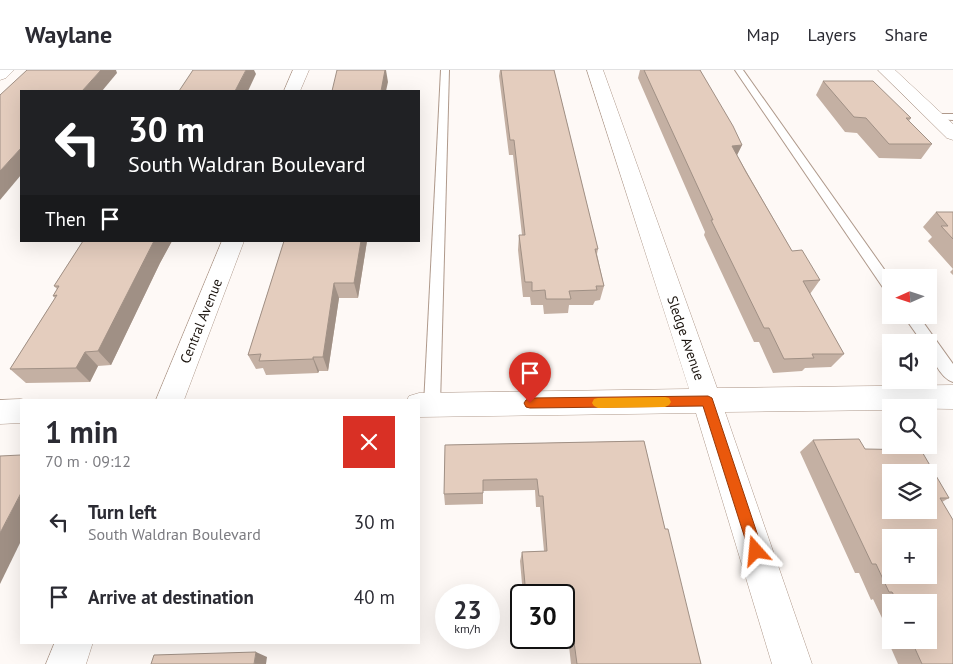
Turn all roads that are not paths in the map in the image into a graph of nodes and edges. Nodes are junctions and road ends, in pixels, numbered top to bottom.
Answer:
1 (6, 70) edge
2 (301, 70) edge
3 (445, 70) edge
4 (595, 70) edge
5 (739, 70) edge
6 (886, 70) edge
7 (0, 76) edge
8 (292, 90) edge
9 (935, 117) junction
10 (953, 117) edge
11 (953, 134) edge
12 (233, 242) edge
13 (882, 276) edge
14 (916, 324) edge
15 (953, 376) edge
16 (953, 397) edge
17 (170, 399) edge
18 (708, 401) junction
19 (425, 405) edge
20 (20, 411) edge
21 (0, 412) edge
22 (73, 644) edge
23 (66, 664) edge
24 (792, 664) edge

1 - 7 street
2 - 8 street
3 - 19 lane
4 - 18 street, Sledge Avenue
5 - 13 lane
6 - 9 street
9 - 10 lane
9 - 11 street
12 - 17 street, Central Avenue
14 - 15 lane
16 - 18 street
18 - 19 street
18 - 24 street, Sledge Avenue
20 - 21 street
22 - 23 street

